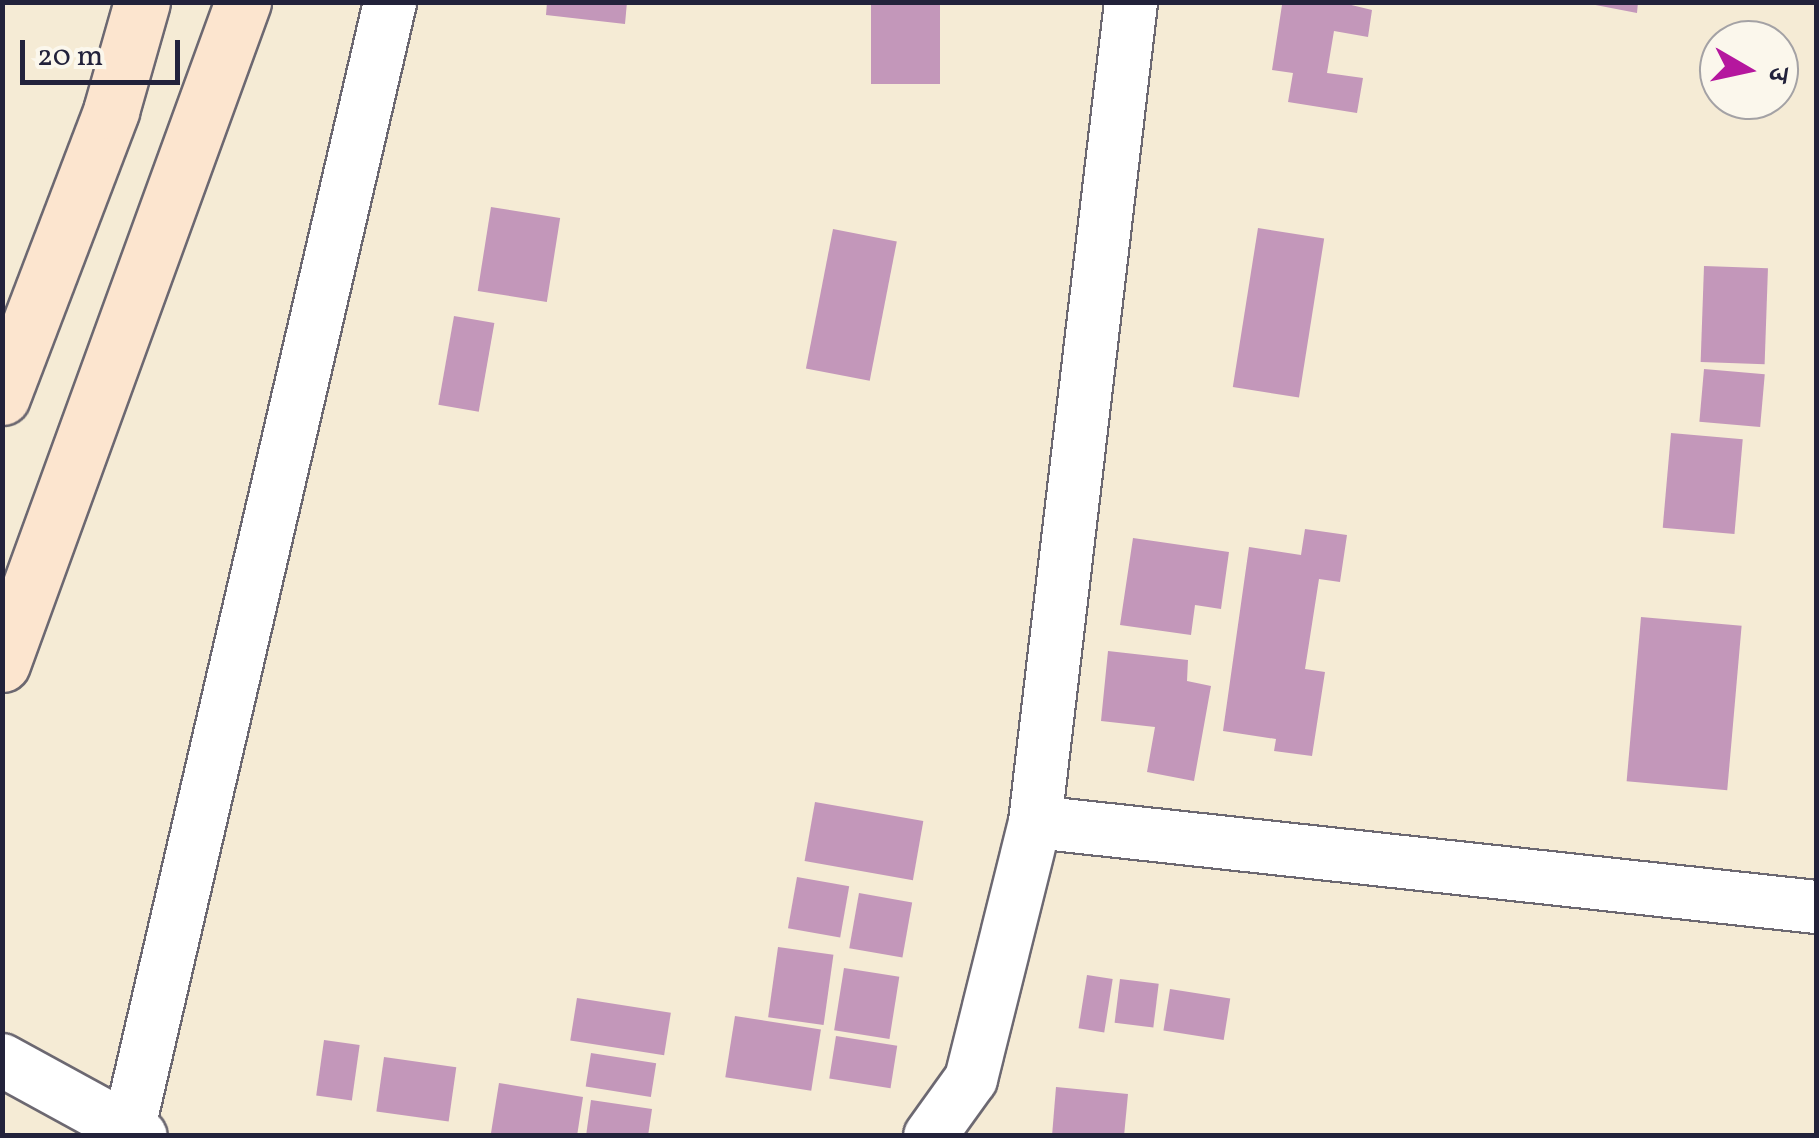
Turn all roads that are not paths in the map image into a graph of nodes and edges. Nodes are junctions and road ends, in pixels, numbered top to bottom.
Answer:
1 (142, 2) edge
2 (243, 2) edge
3 (390, 2) edge
4 (1131, 2) edge
5 (2, 397) edge
6 (2, 664) edge
7 (1035, 822) junction
8 (1816, 908) edge
9 (2, 1060) edge
10 (134, 1133) edge
11 (930, 1136) edge

1 - 5 main road
2 - 6 main road
3 - 10 street
4 - 7 street
7 - 8 street
7 - 11 street
9 - 10 street

